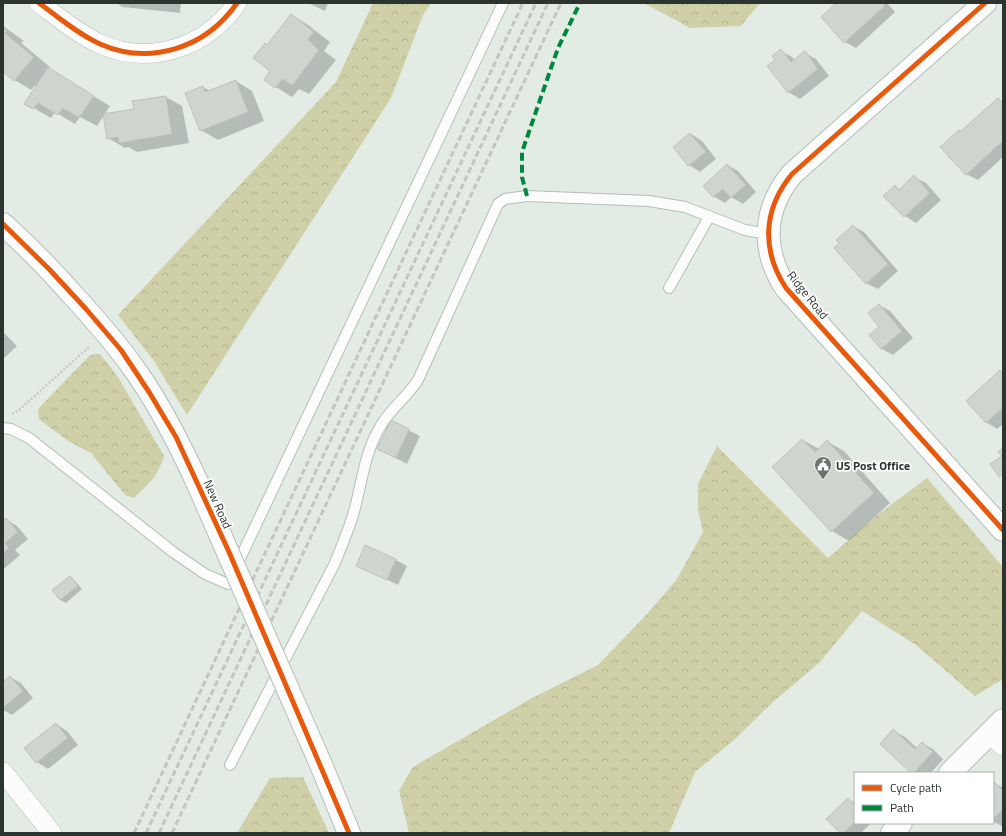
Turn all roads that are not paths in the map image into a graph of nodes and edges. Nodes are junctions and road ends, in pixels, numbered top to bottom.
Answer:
1 (39, 3) edge
2 (237, 3) edge
3 (502, 3) edge
4 (985, 3) edge
5 (709, 217) junction
6 (3, 224) edge
7 (768, 234) junction
8 (669, 288) dead end
9 (3, 428) edge
10 (1003, 530) edge
11 (998, 733) edge
12 (230, 764) dead end
13 (3, 772) edge
14 (951, 772) edge
15 (52, 833) edge
16 (349, 833) edge

1 - 2 street
3 - 9 lane
4 - 7 street, Ridge Road
5 - 7 lane
5 - 8 lane
5 - 12 lane
6 - 16 street, New Road, bridge
7 - 10 street, Ridge Road
11 - 14 street
13 - 15 street

